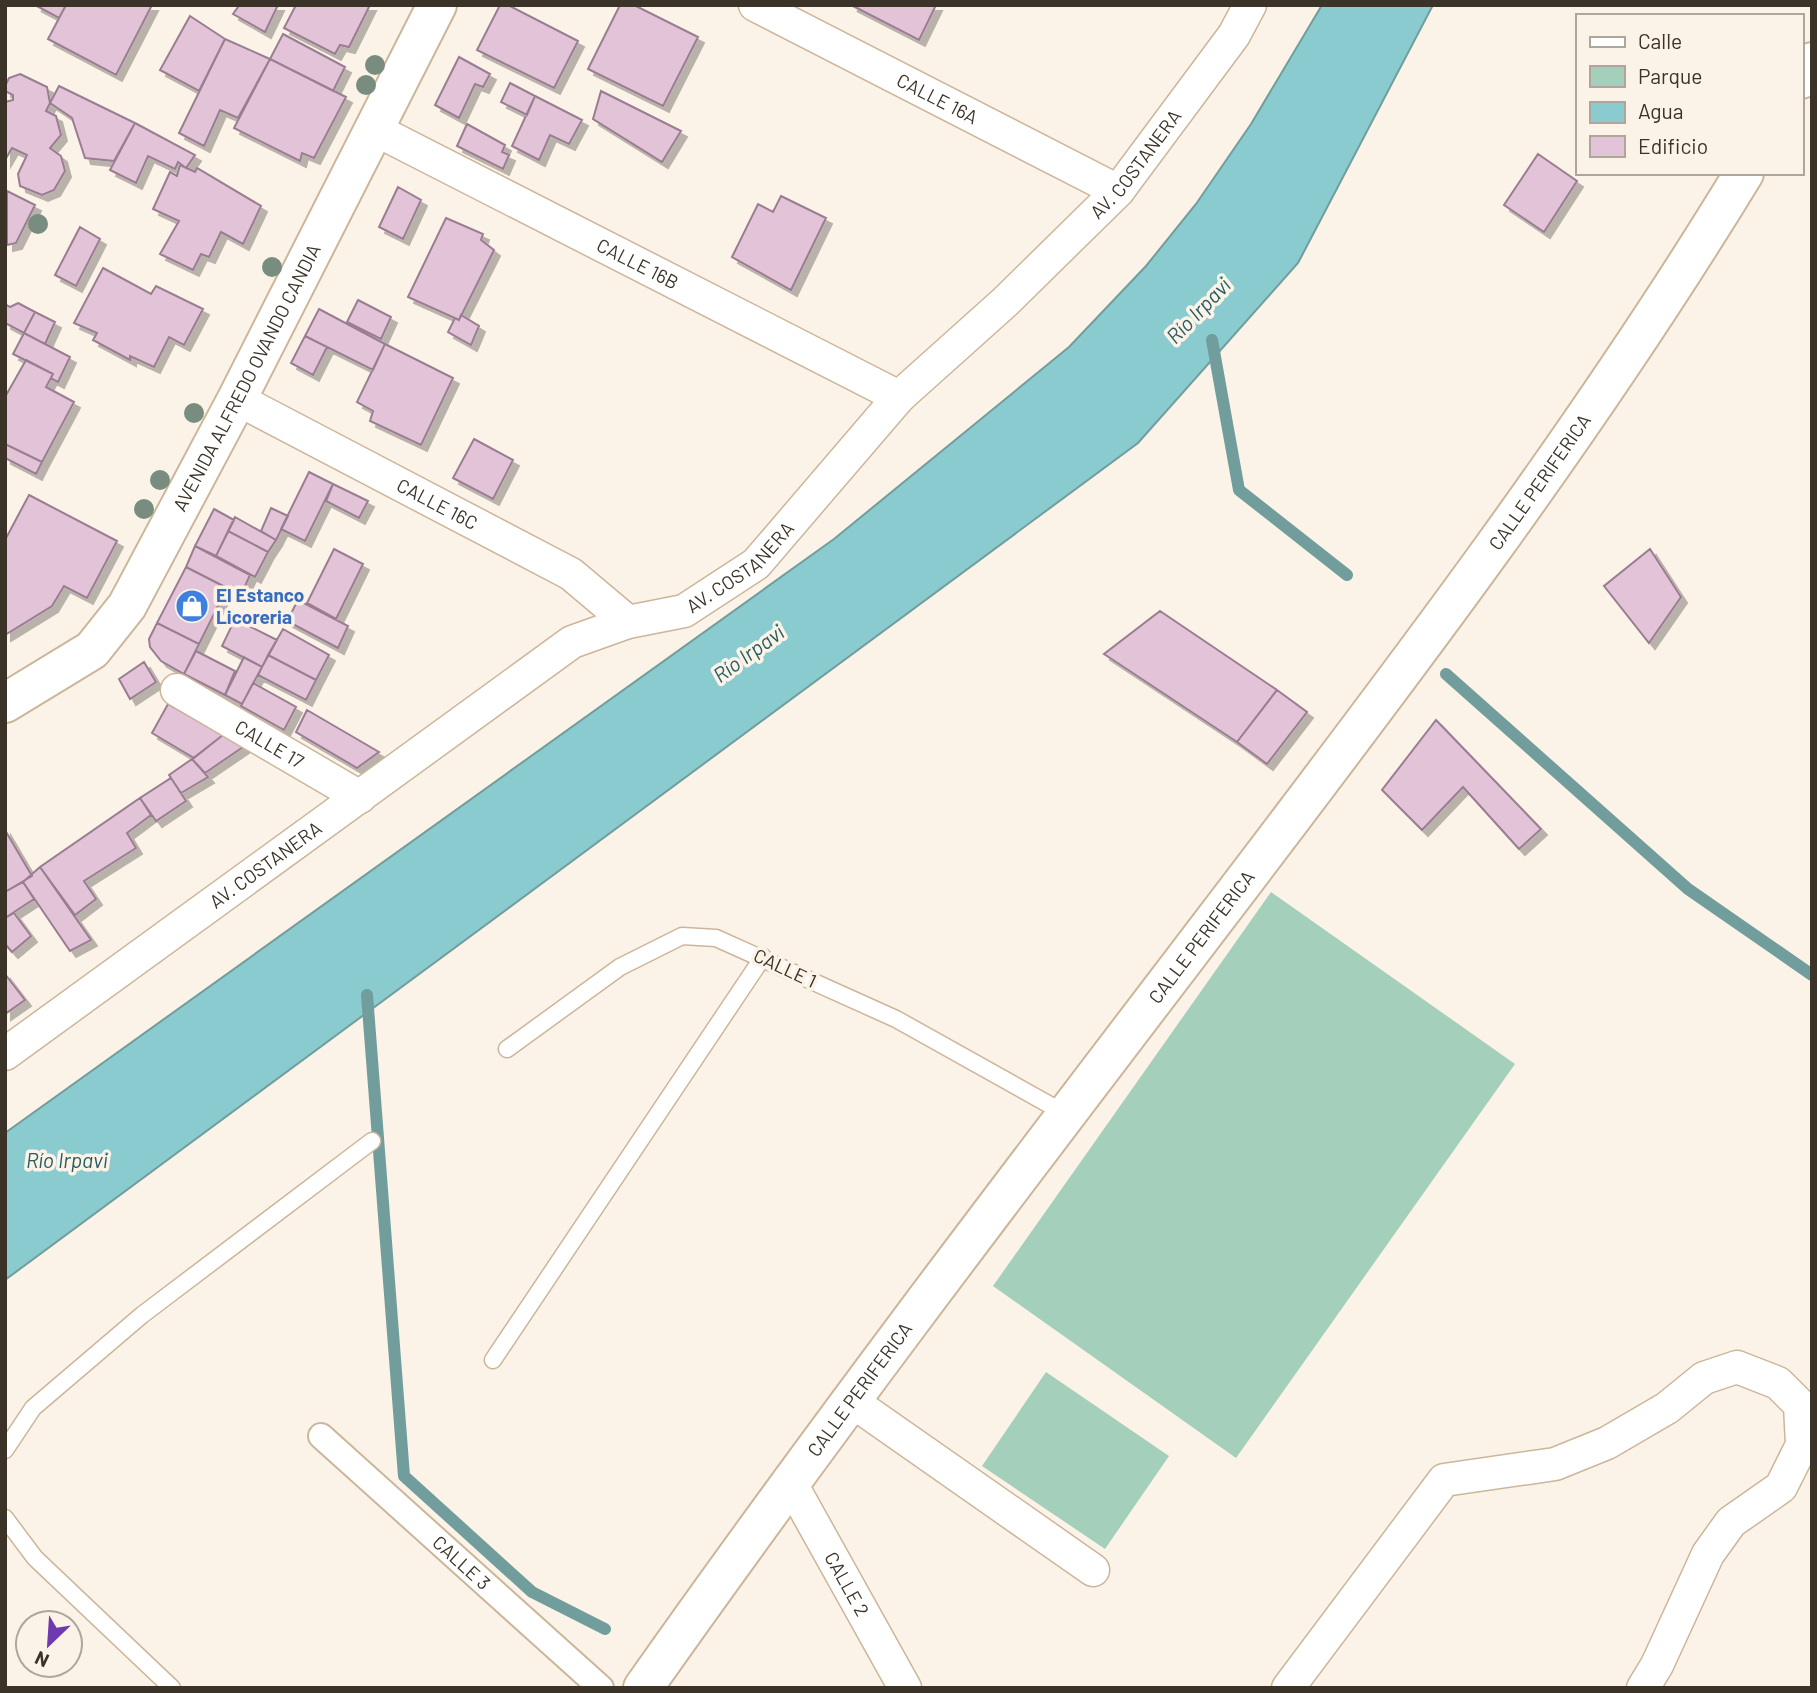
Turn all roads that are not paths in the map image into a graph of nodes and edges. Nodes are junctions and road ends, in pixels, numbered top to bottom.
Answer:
1 (437, 5) edge
2 (755, 5) edge
3 (1251, 5) edge
4 (374, 129) junction
5 (1743, 175) edge
6 (1118, 191) junction
7 (899, 397) junction
8 (237, 399) junction
9 (628, 622) junction
10 (177, 690) dead end
11 (5, 703) edge
12 (360, 797) junction
13 (763, 957) junction
14 (507, 1049) dead end
15 (5, 1054) edge
16 (1066, 1114) junction
17 (372, 1141) dead end
18 (493, 1360) dead end
19 (850, 1400) junction
20 (321, 1436) dead end
21 (5, 1450) edge
22 (789, 1480) junction
23 (5, 1518) edge
24 (1093, 1570) dead end
25 (172, 1688) edge
26 (601, 1688) edge
27 (643, 1688) edge
28 (905, 1688) edge
29 (1288, 1688) edge
30 (1643, 1688) edge

1 - 4 street, AVENIDA ALFREDO OVANDO CANDIA
2 - 6 street, CALLE 16A
3 - 6 street, AV. COSTANERA
4 - 7 street, CALLE 16B
4 - 8 street, AVENIDA ALFREDO OVANDO CANDIA
5 - 16 street, CALLE PERIFERICA
6 - 7 street, AV. COSTANERA
7 - 9 street, AV. COSTANERA
8 - 9 street, CALLE 16C
8 - 11 street, AVENIDA ALFREDO OVANDO CANDIA
9 - 12 street, AV. COSTANERA
10 - 12 street, CALLE 17
12 - 15 street, AV. COSTANERA
13 - 14 lane, CALLE 1
13 - 16 lane, CALLE 1
13 - 18 lane
16 - 19 street, CALLE PERIFERICA
17 - 21 lane
19 - 22 street, CALLE PERIFERICA
19 - 24 street
20 - 26 street, CALLE 3
22 - 27 street, CALLE PERIFERICA
22 - 28 street, CALLE 2
23 - 25 lane
29 - 30 street

